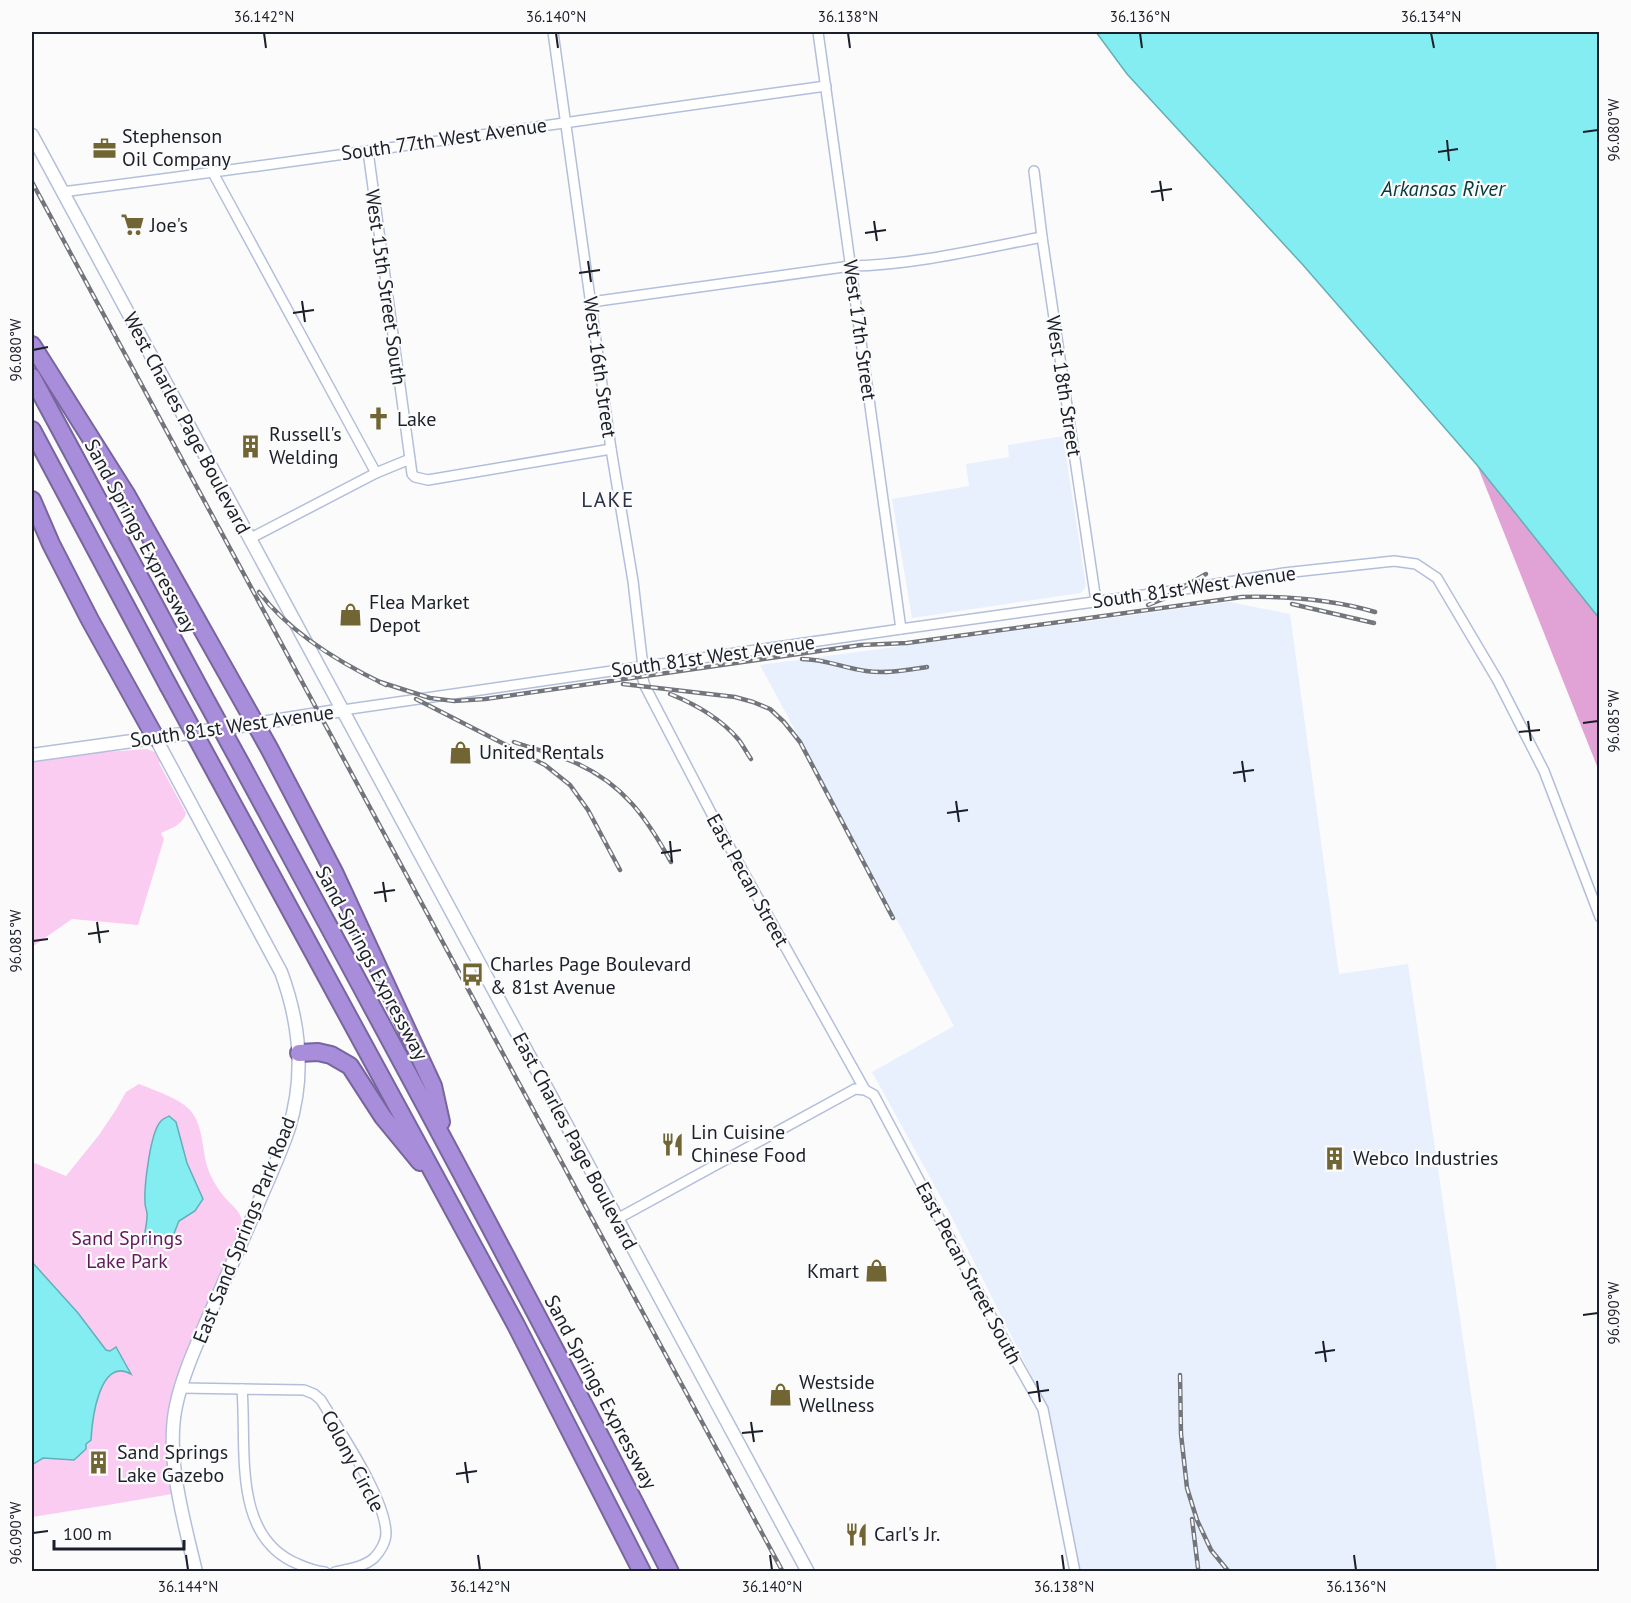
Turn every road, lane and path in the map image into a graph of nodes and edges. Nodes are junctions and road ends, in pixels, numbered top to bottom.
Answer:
1 (553, 32) edge
2 (818, 32) edge
3 (826, 86) junction
4 (566, 121) junction
5 (32, 135) edge
6 (368, 151) junction
7 (212, 171) junction
8 (1034, 171) dead end
9 (62, 192) junction
10 (1042, 237) junction
11 (851, 266) junction
12 (591, 302) junction
13 (32, 345) edge
14 (32, 377) edge
15 (32, 430) edge
16 (611, 449) junction
17 (410, 459) junction
18 (376, 473) junction
19 (32, 500) edge
20 (249, 539) junction
21 (1096, 601) junction
22 (901, 628) junction
23 (643, 667) junction
24 (343, 710) junction
25 (254, 724) junction
26 (155, 737) junction
27 (32, 755) edge
28 (1599, 917) edge
29 (299, 1053) junction
30 (865, 1090) junction
31 (446, 1144) junction
32 (445, 1192) junction
33 (617, 1219) junction
34 (181, 1388) junction
35 (242, 1389) junction
36 (196, 1572) edge
37 (325, 1572) edge
38 (335, 1572) edge
39 (642, 1572) edge
40 (670, 1572) edge
41 (808, 1572) edge
42 (1075, 1572) edge

1 - 4 street, West 16th Street
2 - 3 street, West 17th Street
3 - 4 street, South 77th West Avenue
3 - 11 street, West 17th Street
4 - 6 street, South 77th West Avenue
4 - 12 street, West 16th Street
5 - 9 main road, West Charles Page Boulevard
6 - 7 street, South 77th West Avenue
6 - 17 street, West 15th Street South
7 - 9 street, South 77th West Avenue
7 - 18 street
8 - 10 street, West 18th Street
9 - 20 main road, West Charles Page Boulevard
10 - 11 street
10 - 21 street, West 18th Street
11 - 12 street
11 - 22 street, West 17th Street
12 - 16 street, West 16th Street
13 - 25 highway
14 - 31 highway, Sand Springs Expressway, bridge
15 - 32 highway, bridge
16 - 17 street
16 - 23 street, West 16th Street
17 - 18 street
18 - 20 street
19 - 26 highway
20 - 24 main road, West Charles Page Boulevard
21 - 22 street, South 81st West Avenue
21 - 28 street, South 81st West Avenue
22 - 23 street, South 81st West Avenue
23 - 24 street, South 81st West Avenue
23 - 30 street, East Pecan Street
24 - 25 main road, South 81st West Avenue
24 - 33 main road, East Charles Page Boulevard
25 - 26 main road, South 81st West Avenue
25 - 31 highway
26 - 27 main road, South 81st West Avenue
26 - 29 main road, East Sand Springs Park Road
29 - 32 highway
29 - 34 main road, East Sand Springs Park Road
30 - 33 street
30 - 42 street, East Pecan Street South
31 - 40 highway, Sand Springs Expressway
32 - 39 highway
33 - 41 main road, East Charles Page Boulevard
34 - 35 street, Colony Circle
34 - 36 main road, East Sand Springs Park Road
35 - 37 street
35 - 38 street, Colony Circle

